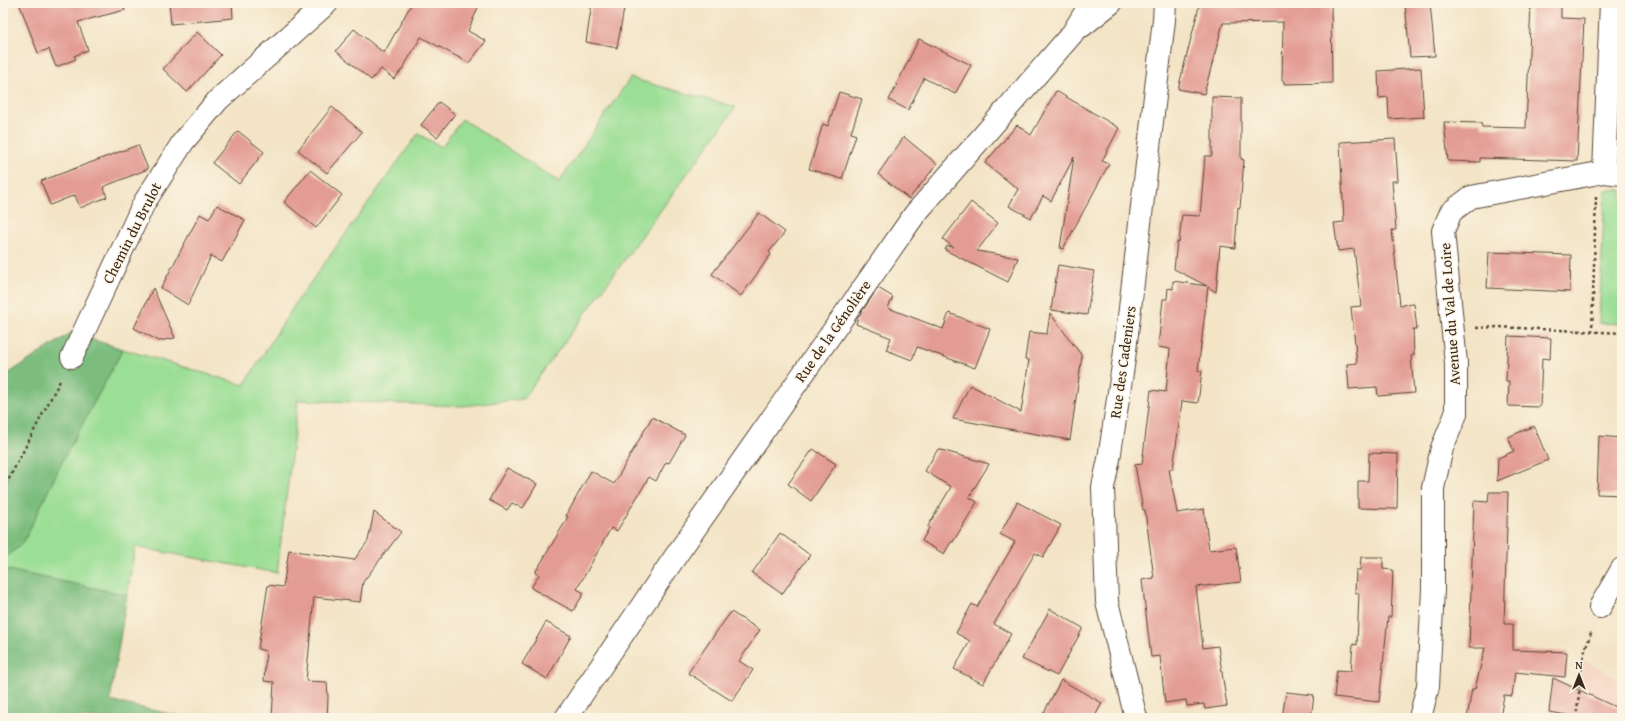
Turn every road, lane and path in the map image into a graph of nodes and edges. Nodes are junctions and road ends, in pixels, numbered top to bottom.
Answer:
1 (327, 3) edge
2 (1091, 3) edge
3 (1111, 3) edge
4 (1165, 3) edge
5 (1611, 3) edge
6 (1072, 34) junction
7 (1613, 173) edge
8 (1454, 329) junction
9 (1592, 332) junction
10 (1622, 333) edge
11 (72, 357) joint
12 (3, 490) edge
13 (1622, 569) edge
14 (1600, 607) joint
15 (616, 644) junction
16 (566, 718) edge
17 (577, 718) edge
18 (1136, 718) edge
19 (1420, 718) edge
20 (1576, 718) edge

1 - 11 street, Chemin du Brulot
2 - 6 street, Rue de la Génolière
3 - 6 street, Rue de la Génolière
4 - 18 street, Rue des Cadeniers
5 - 7 street
6 - 15 street, Rue de la Génolière
7 - 8 street, Avenue du Val de Loire
7 - 9 path
8 - 9 path
8 - 19 street, Avenue du Val de Loire
9 - 10 path
11 - 12 path
13 - 14 street
14 - 20 path
15 - 16 street, Rue de la Génolière
15 - 17 street, Rue de la Génolière

